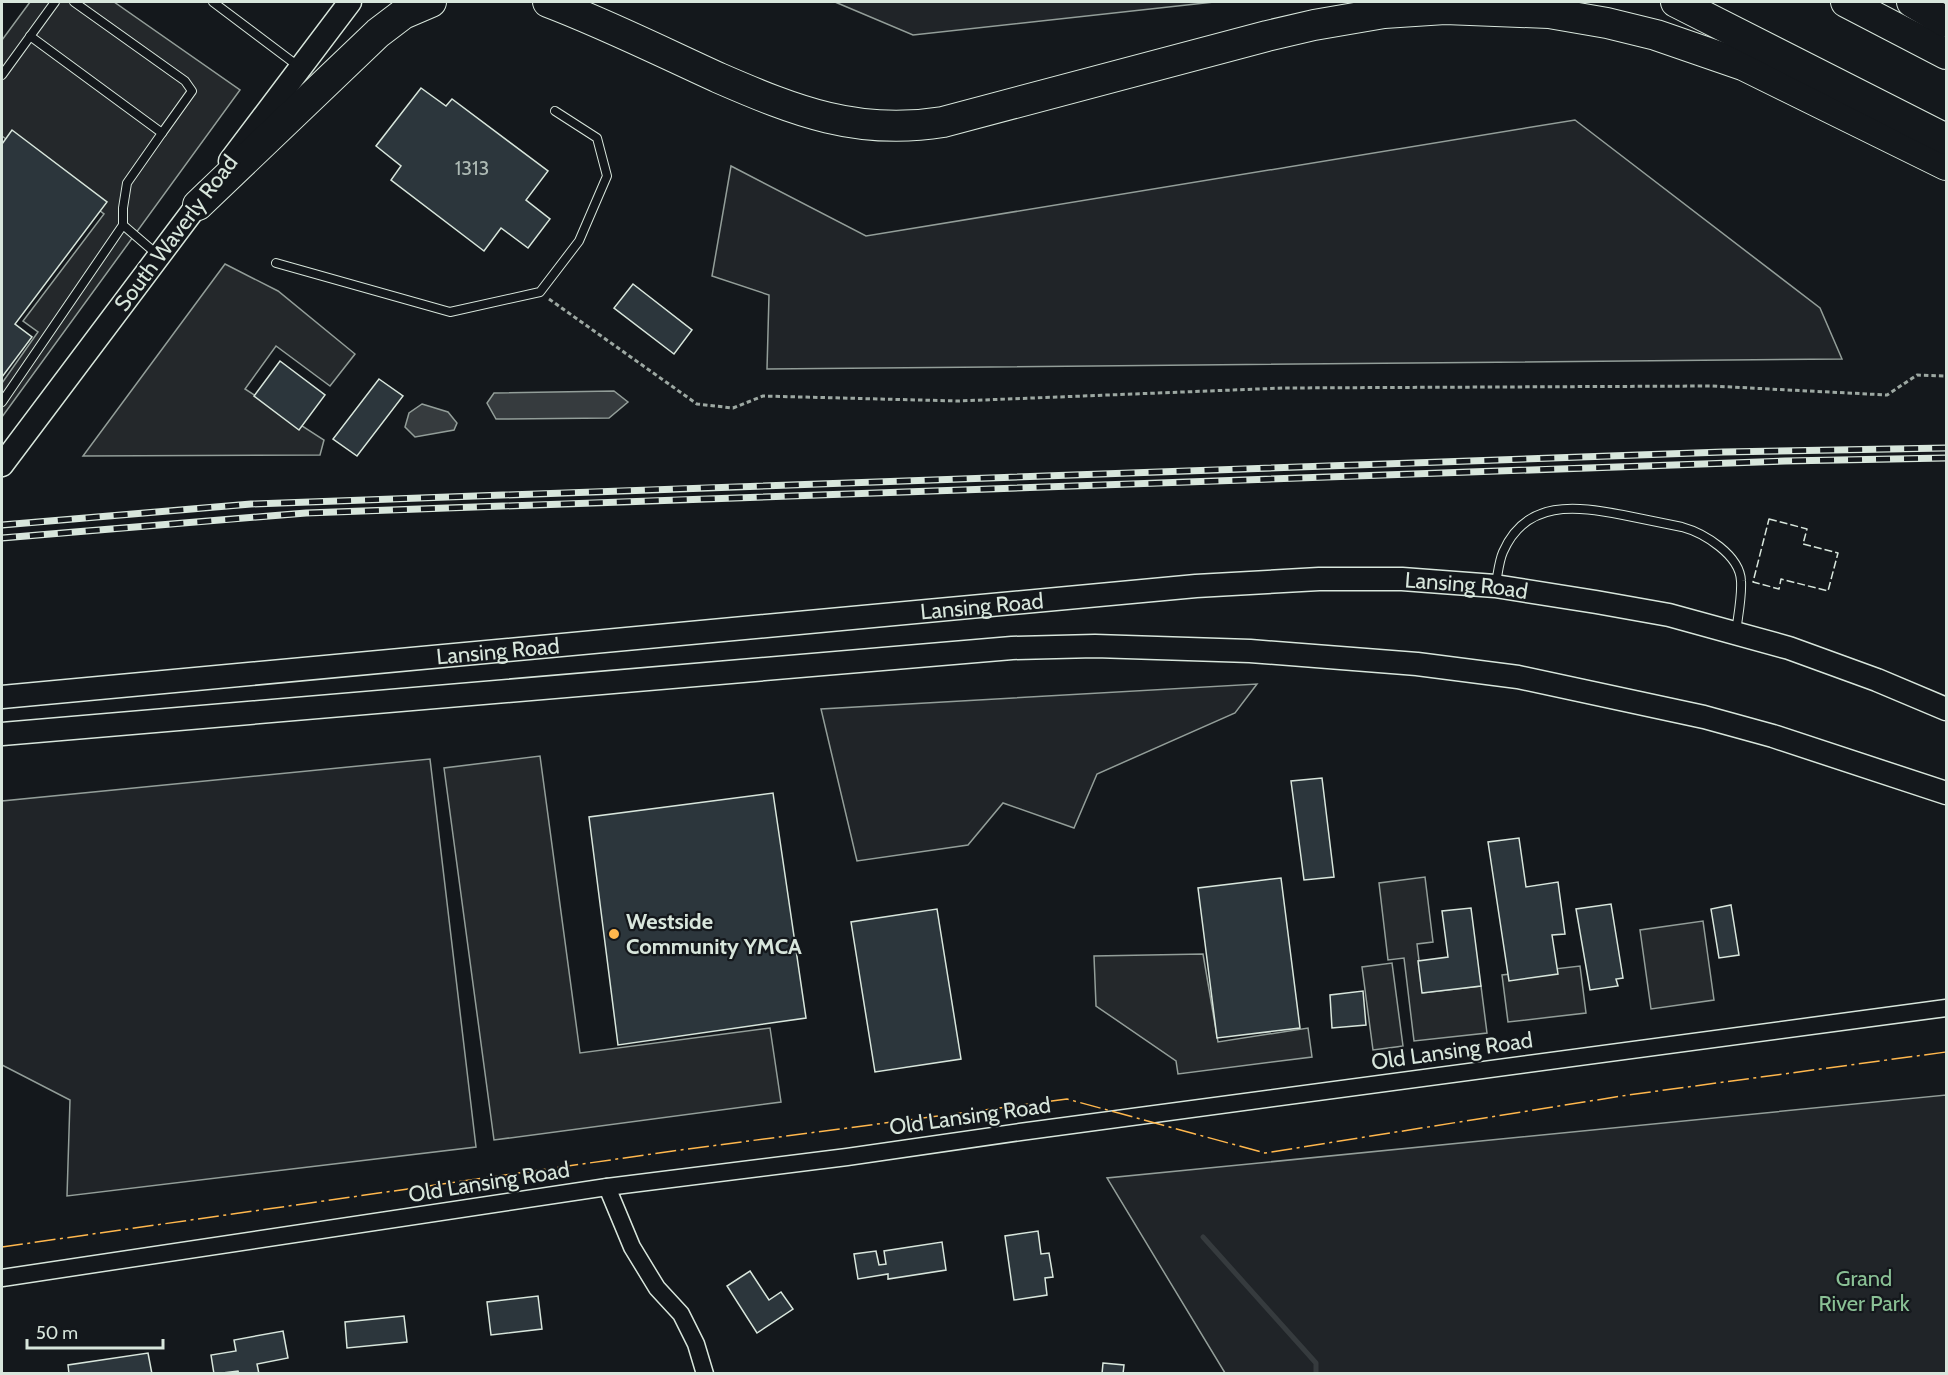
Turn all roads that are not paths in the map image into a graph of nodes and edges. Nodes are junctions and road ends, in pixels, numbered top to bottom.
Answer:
1 (55, 2) edge
2 (74, 2) edge
3 (213, 2) edge
4 (350, 2) edge
5 (431, 2) edge
6 (548, 2) edge
7 (1676, 2) edge
8 (1846, 2) edge
9 (1912, 2) edge
10 (1947, 22) edge
11 (30, 36) junction
12 (1947, 54) edge
13 (300, 67) junction
14 (2, 75) edge
15 (555, 111) dead end
16 (162, 133) junction
17 (1947, 139) edge
18 (1947, 165) edge
19 (198, 204) junction
20 (123, 225) junction
21 (159, 256) junction
22 (276, 263) dead end
23 (2, 402) edge
24 (2, 465) edge
25 (1496, 586) junction
26 (1736, 633) junction
27 (2, 697) edge
28 (1947, 709) edge
29 (2, 734) edge
30 (1947, 793) edge
31 (1947, 1008) edge
32 (606, 1187) junction
33 (2, 1278) edge
34 (705, 1374) edge

1 - 11 lane
2 - 16 lane
3 - 13 lane
4 - 13 main road, South Waverly Road
5 - 19 highway
6 - 18 highway
7 - 17 highway
8 - 12 highway
9 - 10 highway
11 - 14 lane
11 - 16 lane
13 - 19 main road, South Waverly Road
15 - 22 lane
16 - 20 lane
19 - 21 main road, South Waverly Road
20 - 21 lane
20 - 23 lane
21 - 24 main road, South Waverly Road
25 - 26 main road, Lansing Road
25 - 26 lane
25 - 27 main road, Lansing Road
26 - 28 main road, Lansing Road
29 - 30 main road, Lansing Road
31 - 32 street, Old Lansing Road
32 - 33 street, Old Lansing Road
32 - 34 street

